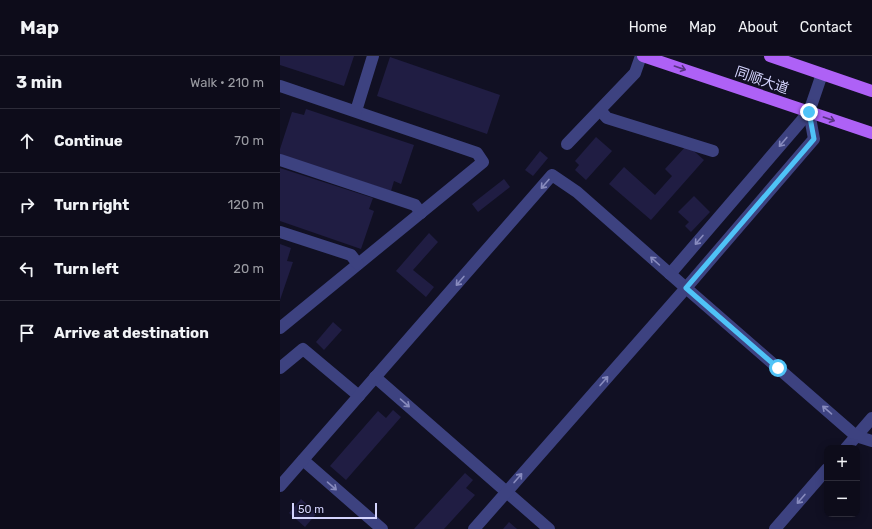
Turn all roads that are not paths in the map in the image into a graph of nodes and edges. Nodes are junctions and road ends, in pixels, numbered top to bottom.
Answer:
1 (373, 56) edge
2 (642, 56) edge
3 (770, 56) edge
4 (822, 74) junction
5 (280, 86) edge
6 (872, 91) edge
7 (600, 110) junction
8 (356, 112) junction
9 (809, 112) junction
10 (872, 133) edge
11 (567, 144) dead end
12 (713, 151) dead end
13 (280, 160) edge
14 (421, 213) junction
15 (280, 232) edge
16 (358, 264) junction
17 (670, 274) junction
18 (686, 288) junction
19 (282, 321) edge
20 (280, 368) edge
21 (375, 378) junction
22 (359, 396) junction
23 (872, 418) edge
24 (856, 436) junction
25 (872, 441) edge
26 (848, 445) edge
27 (303, 460) junction
28 (824, 472) edge
29 (280, 486) edge
30 (506, 492) junction
31 (382, 529) edge
32 (474, 529) edge
33 (549, 529) edge
34 (775, 529) edge

1 - 8 lane
2 - 7 lane
2 -> 9 main road, 同顺大道
3 - 4 main road, 同顺大道
4 - 6 main road, 同顺大道
4 - 9 lane
5 - 8 lane
7 - 11 lane
7 - 12 lane
8 - 14 lane
9 -> 10 main road, 同顺大道
9 -> 17 lane
9 - 18 lane
13 - 14 lane
14 - 16 lane
15 - 16 lane
16 - 19 lane
17 - 18 lane
17 -> 21 lane
24 -> 18 lane
30 -> 18 lane
20 - 22 lane
21 - 22 lane
21 -> 30 lane
22 - 27 lane
23 - 24 lane
24 - 25 lane
24 - 26 lane
27 - 29 lane
27 -> 31 lane
28 -> 34 lane
30 - 32 lane
30 - 33 lane

